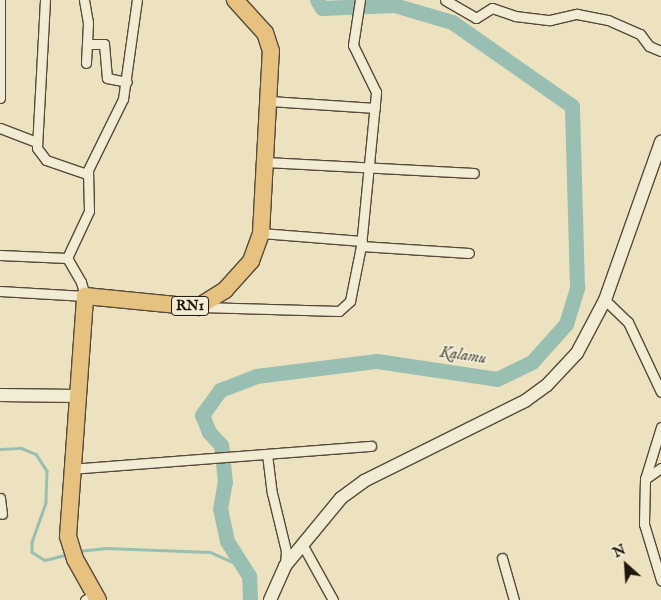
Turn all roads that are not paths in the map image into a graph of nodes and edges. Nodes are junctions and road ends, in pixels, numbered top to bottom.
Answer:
1 (0, 0) edge
2 (45, 0) edge
3 (84, 0) edge
4 (137, 0) edge
5 (235, 0) edge
6 (360, 0) edge
7 (445, 0) edge
8 (87, 44) junction
9 (661, 51) edge
10 (86, 63) dead end
11 (127, 82) junction
12 (0, 98) edge
13 (270, 101) junction
14 (375, 108) junction
15 (0, 128) edge
16 (36, 142) junction
17 (661, 142) edge
18 (265, 162) junction
19 (368, 169) junction
20 (474, 173) dead end
21 (86, 174) junction
22 (261, 233) junction
23 (362, 243) junction
24 (469, 253) dead end
25 (0, 255) edge
26 (67, 258) junction
27 (0, 291) edge
28 (85, 296) junction
29 (605, 300) junction
30 (198, 307) junction
31 (661, 392) edge
32 (0, 395) edge
33 (76, 396) junction
34 (661, 428) edge
35 (371, 446) dead end
36 (658, 453) edge
37 (267, 454) junction
38 (661, 468) edge
39 (71, 469) junction
40 (646, 479) junction
41 (0, 498) edge
42 (2, 514) dead end
43 (302, 544) junction
44 (502, 558) dead end
45 (285, 566) junction
46 (661, 580) edge
47 (92, 598) edge
48 (270, 600) edge
49 (333, 600) edge
50 (514, 600) edge

1 - 12 street
2 - 16 street
3 - 8 street
4 - 11 street
5 - 13 highway, RN1
6 - 14 street
7 - 9 street
8 - 10 street
8 - 11 street
11 - 21 street
13 - 14 street
13 - 18 highway, RN1
14 - 19 street
15 - 16 street
16 - 21 street
17 - 29 main road
18 - 19 street
18 - 22 highway, RN1
19 - 20 street
19 - 23 street
21 - 26 street
22 - 23 street
22 - 30 highway, RN1
23 - 24 street
23 - 30 street
25 - 26 street
26 - 28 street
27 - 28 street
28 - 30 highway, RN1
28 - 33 highway
29 - 31 street
29 - 43 main road
32 - 33 main road
33 - 39 highway
34 - 36 street
35 - 37 street
36 - 40 street
37 - 39 street
37 - 45 street
38 - 40 street
39 - 47 highway
40 - 46 street
41 - 42 street
43 - 45 main road
43 - 49 street
44 - 50 street
45 - 48 main road

